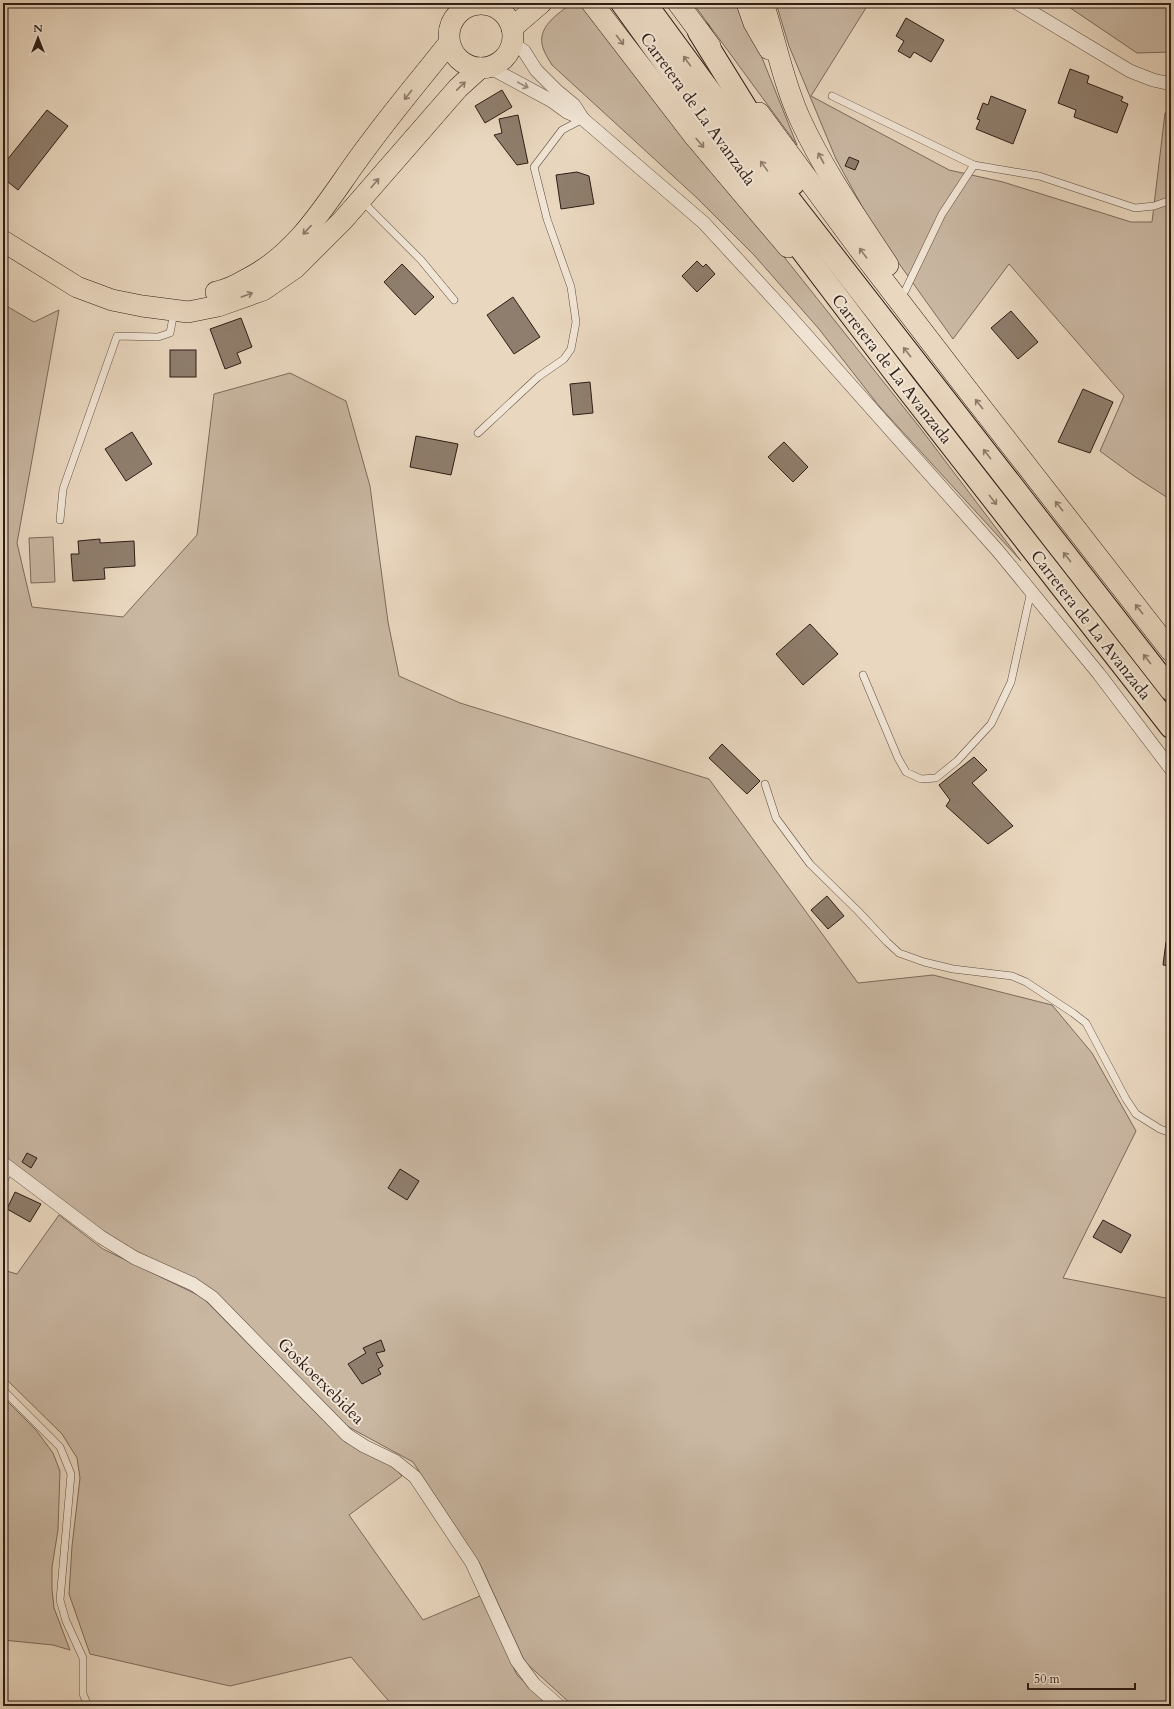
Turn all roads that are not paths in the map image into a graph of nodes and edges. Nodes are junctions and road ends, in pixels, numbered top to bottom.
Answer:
1 (443, 3) edge
2 (541, 3) edge
3 (622, 3) edge
4 (646, 3) edge
5 (678, 3) edge
6 (746, 3) edge
7 (763, 3) edge
8 (1017, 3) edge
9 (487, 4) edge
10 (594, 6) edge
11 (699, 32) junction
12 (449, 35) junction
13 (512, 36) junction
14 (485, 67) junction
15 (782, 72) junction
16 (1171, 84) edge
17 (832, 96) dead end
18 (583, 119) junction
19 (974, 165) junction
20 (361, 200) junction
21 (1171, 200) edge
22 (3, 241) edge
23 (856, 285) junction
24 (905, 291) junction
25 (454, 300) dead end
26 (165, 308) junction
27 (901, 381) junction
28 (963, 384) junction
29 (478, 433) dead end
30 (60, 520) dead end
31 (1032, 591) junction
32 (1171, 651) edge
33 (863, 675) dead end
34 (1171, 690) edge
35 (1171, 727) edge
36 (1171, 769) edge
37 (765, 784) dead end
38 (1171, 1133) edge
39 (6, 1165) edge
40 (3, 1182) edge
41 (3, 1390) edge
42 (88, 1706) edge
43 (559, 1706) edge

1 - 12 main road
2 - 13 main road
3 - 27 highway, Carretera de La Avanzada
23 -> 4 highway, Carretera de La Avanzada
5 - 11 main road
6 - 15 main road
7 - 15 main road
8 - 16 street
9 - 12 main road
9 - 13 main road
10 -> 27 main road
11 - 23 highway
28 -> 11 main road
12 - 14 main road
12 -> 26 main road
13 - 14 main road
13 - 18 street
14 -> 18 street
20 -> 14 main road
24 -> 15 main road
17 - 19 lane
18 - 29 lane
18 - 31 street
19 - 21 lane
19 - 24 lane
20 - 25 lane
26 -> 20 main road
22 - 26 main road
34 -> 23 highway, Carretera de La Avanzada
24 - 28 main road
26 - 30 lane
27 -> 35 highway, Carretera de La Avanzada
32 -> 28 main road
31 - 33 lane
31 - 36 street
37 - 38 lane
39 - 40 lane
39 - 43 street, Goskoetxebidea
41 - 42 lane

